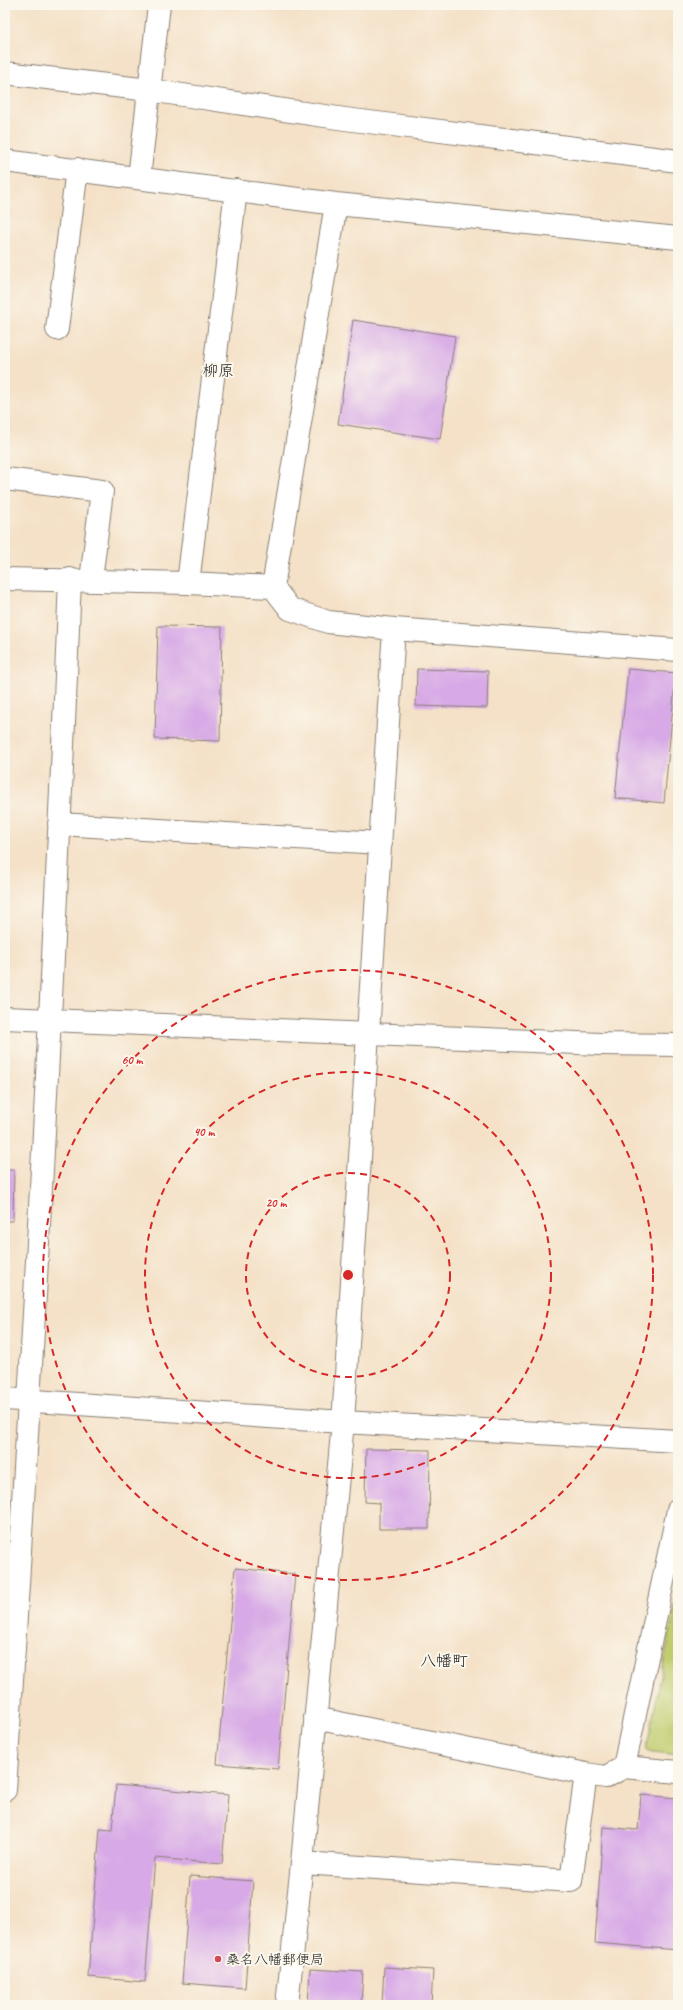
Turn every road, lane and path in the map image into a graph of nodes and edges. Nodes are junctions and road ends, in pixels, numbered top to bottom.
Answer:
1 (158, 5) edge
2 (5, 72) edge
3 (149, 90) junction
4 (5, 161) edge
5 (678, 161) edge
6 (77, 169) junction
7 (139, 178) junction
8 (236, 190) junction
9 (336, 204) junction
10 (678, 238) edge
11 (57, 329) dead end
12 (5, 479) edge
13 (5, 579) edge
14 (80, 580) junction
15 (188, 583) junction
16 (273, 587) junction
17 (394, 629) junction
18 (678, 650) edge
19 (59, 824) junction
20 (382, 843) junction
21 (5, 1018) edge
22 (51, 1019) junction
23 (368, 1033) junction
24 (678, 1045) edge
25 (5, 1399) edge
26 (30, 1400) junction
27 (343, 1422) junction
28 (678, 1441) edge
29 (678, 1510) edge
30 (315, 1718) junction
31 (624, 1767) junction
32 (678, 1772) edge
33 (586, 1774) junction
34 (5, 1790) edge
35 (302, 1863) junction
36 (287, 2005) edge

1 - 3 street
2 - 3 street
3 - 5 street
3 - 7 street
4 - 6 street
6 - 7 street
6 - 11 street
7 - 8 street
8 - 9 street
8 - 15 street
9 - 10 street
9 - 16 street
12 - 14 street
13 - 14 street
14 - 15 street
14 - 19 street
15 - 16 street
16 - 17 street
17 - 18 street
17 - 20 street
19 - 20 street
19 - 22 street
20 - 23 street
21 - 22 street
22 - 23 street
22 - 26 street
23 - 24 street
23 - 27 street
25 - 26 street
26 - 27 street
26 - 34 street
27 - 28 street
27 - 30 street
29 - 31 street
30 - 33 street
30 - 35 street
31 - 32 street
31 - 33 street
33 - 35 street
35 - 36 street

